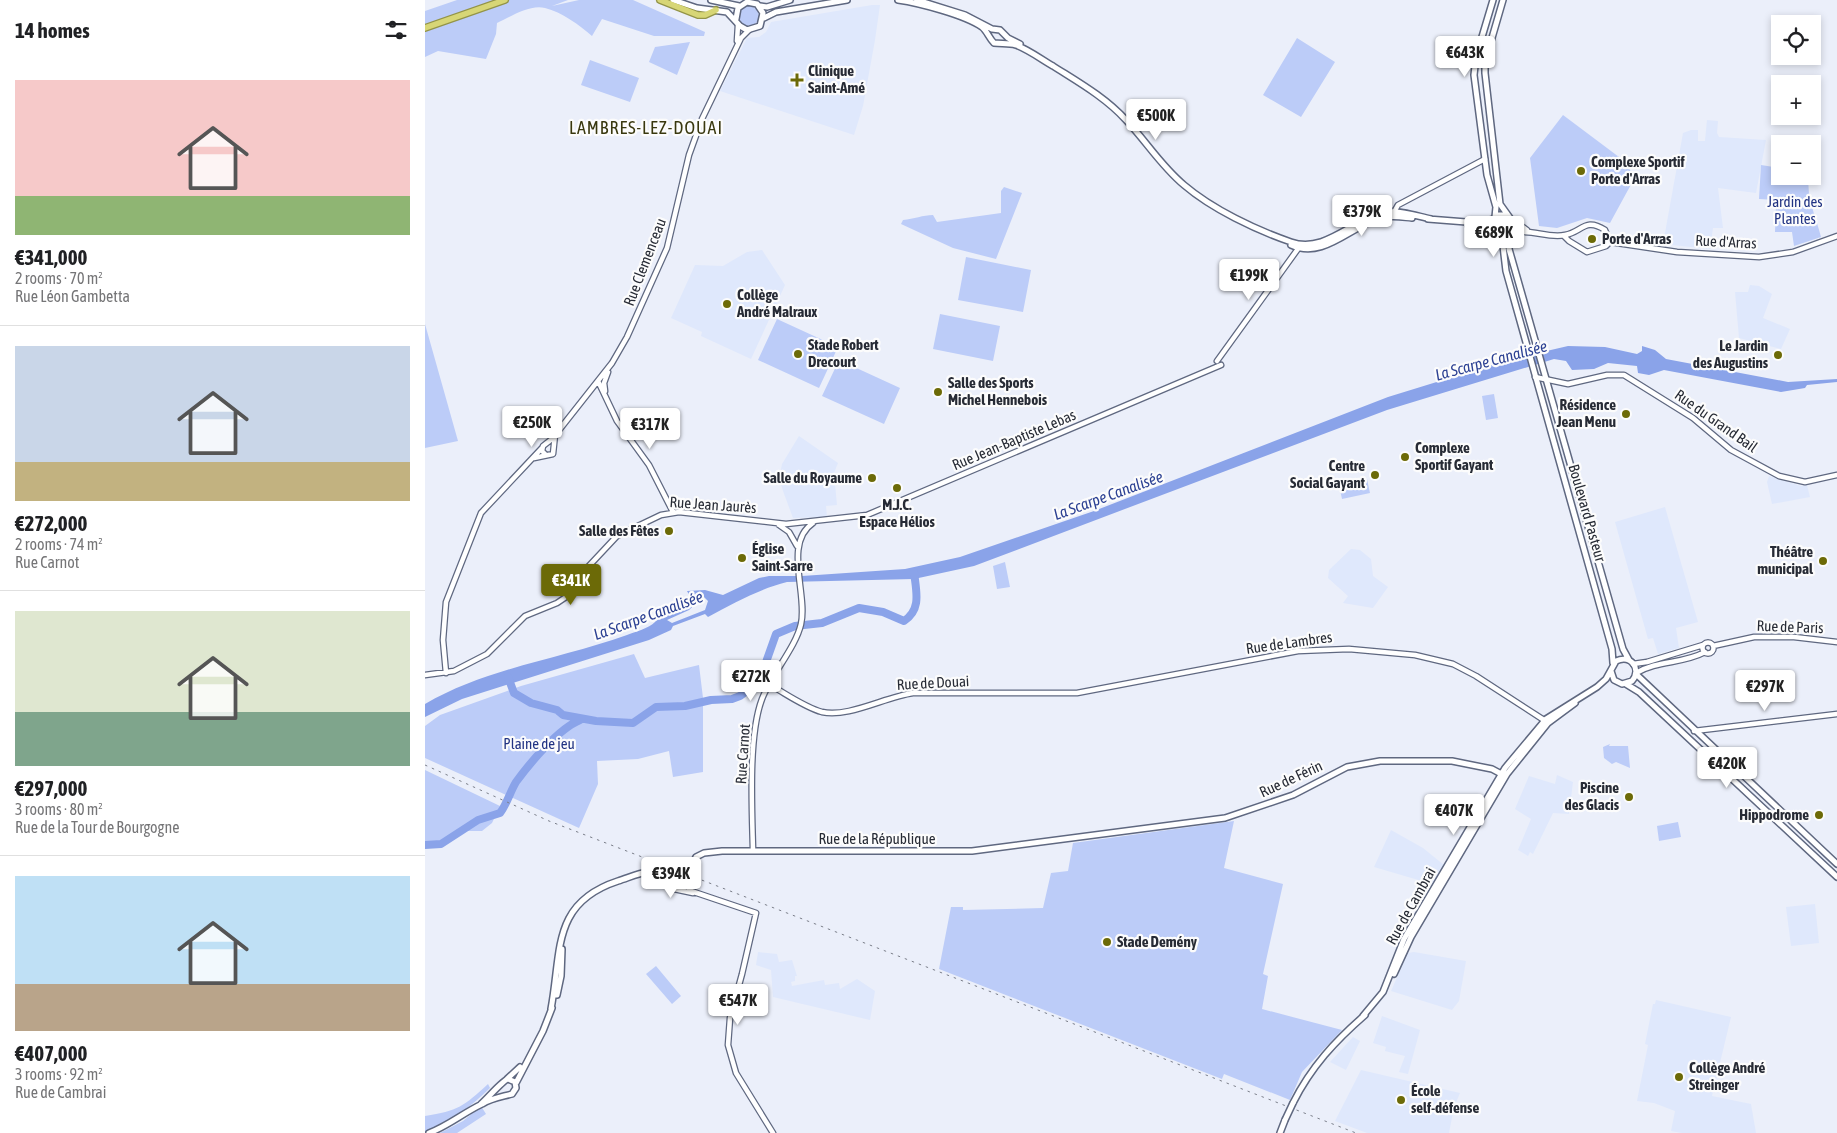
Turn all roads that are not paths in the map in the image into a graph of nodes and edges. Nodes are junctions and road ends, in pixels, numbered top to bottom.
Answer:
1 (505, 0) edge
2 (659, 0) edge
3 (673, 0) edge
4 (711, 0) edge
5 (790, 0) edge
6 (847, 0) edge
7 (898, 0) edge
8 (917, 0) edge
9 (1493, 0) edge
10 (1503, 0) edge
11 (739, 6) junction
12 (760, 6) junction
13 (716, 10) junction
14 (764, 18) junction
15 (736, 19) junction
16 (738, 25) junction
17 (425, 28) edge
18 (749, 30) junction
19 (995, 30) junction
20 (1004, 33) junction
21 (991, 38) junction
22 (1001, 42) junction
23 (1031, 52) junction
24 (734, 54) junction
25 (1485, 159) junction
26 (1394, 214) junction
27 (1507, 215) junction
28 (1494, 218) junction
29 (1513, 219) junction
30 (1463, 223) junction
31 (1492, 231) junction
32 (1533, 232) junction
33 (1511, 235) junction
34 (1565, 236) junction
35 (1837, 236) edge
36 (1498, 237) junction
37 (1610, 242) junction
38 (1300, 247) junction
39 (610, 366) junction
40 (1535, 377) junction
41 (1546, 378) junction
42 (599, 380) junction
43 (604, 385) junction
44 (591, 389) junction
45 (605, 394) junction
46 (556, 434) junction
47 (547, 443) junction
48 (542, 448) junction
49 (555, 448) junction
50 (546, 455) junction
51 (528, 462) junction
52 (1837, 475) edge
53 (673, 512) junction
54 (819, 520) junction
55 (773, 523) junction
56 (799, 523) junction
57 (793, 524) junction
58 (805, 530) junction
59 (789, 532) junction
60 (793, 536) junction
61 (802, 536) junction
62 (798, 550) junction
63 (1837, 642) edge
64 (1703, 645) junction
65 (1713, 646) junction
66 (1705, 652) junction
67 (1631, 662) junction
68 (1613, 664) junction
69 (1611, 671) junction
70 (446, 673) junction
71 (1636, 673) junction
72 (425, 675) edge
73 (1617, 683) junction
74 (1626, 684) junction
75 (769, 685) junction
76 (1597, 687) junction
77 (1077, 693) joint
78 (1837, 714) edge
79 (1546, 722) junction
80 (1695, 731) junction
81 (1504, 775) junction
82 (1085, 837) joint
83 (753, 850) junction
84 (1837, 864) edge
85 (659, 875) junction
86 (1837, 877) edge
87 (684, 881) junction
88 (698, 893) junction
89 (527, 1058) junction
90 (507, 1079) junction
91 (515, 1083) junction
92 (500, 1087) junction
93 (505, 1095) junction
94 (481, 1104) junction
95 (429, 1133) edge
96 (773, 1133) edge
97 (1279, 1133) edge

1 - 17 highway
2 - 13 highway
3 - 13 main road
4 - 11 main road
5 - 12 main road
6 - 14 main road
7 - 21 main road
8 - 19 main road
9 - 25 main road
10 - 27 main road
11 - 12 main road
11 - 15 main road
12 - 14 main road
13 - 15 main road
14 - 18 main road
15 - 16 main road
16 - 18 main road
16 - 24 street, Rue Clemenceau
18 - 24 street, Rue Clemenceau
19 - 20 main road
19 - 21 main road
20 - 22 main road
20 - 23 main road
21 - 22 main road
22 - 23 main road
23 - 38 main road
24 - 39 street, Rue Clemenceau
25 - 26 street
25 - 28 main road
26 - 30 main road
26 - 38 main road
27 - 28 main road
27 - 29 main road
28 - 30 main road
28 - 31 main road
29 - 32 street
29 - 33 main road
30 - 31 main road
31 - 36 main road
32 - 33 street
32 - 34 street
33 - 36 main road
33 - 41 main road, Boulevard Pasteur
34 - 37 street
34 - 37 street
35 - 37 street, Rue d'Arras
36 - 40 main road, Boulevard Pasteur
38 - 54 street, Rue Jean-Baptiste Lebas
39 - 42 street, Rue Clemenceau
39 - 43 street
40 - 41 street
40 - 68 main road, Boulevard Pasteur
41 - 52 street, Rue du Grand Bail
41 - 67 main road, Boulevard Pasteur
42 - 43 street
42 - 44 street, Rue Clemenceau
42 - 45 street
43 - 45 street
44 - 45 street
44 - 46 street, Rue Clemenceau
45 - 53 street
46 - 47 street, Rue Clemenceau
46 - 49 street
47 - 48 street, Rue Clemenceau
47 - 49 street
48 - 50 street
48 - 51 street, Rue Clemenceau
49 - 50 street
50 - 51 street
51 - 70 street, Rue Clemenceau
53 - 55 street, Rue Jean Jaurès
53 - 70 street, Rue Jean Jaurès
54 - 56 street, Rue Jean-Baptiste Lebas
54 - 58 street, Rue Jean-Baptiste Lebas
55 - 57 street, Rue Jean Jaurès
55 - 59 street, Rue Jean Jaurès
56 - 57 street
56 - 58 street
57 - 59 street
58 - 61 street
59 - 60 street
60 - 61 street
60 - 62 street, Rue Carnot
61 - 62 street, Rue Carnot
62 - 75 street, Rue Carnot
63 - 65 street, Rue de Paris
64 - 65 street
64 - 66 street
64 - 67 street
65 - 66 street
66 - 71 street
67 - 68 main road
67 - 71 main road
68 - 69 main road
69 - 73 main road
69 - 76 main road, Rue de Cambrai
70 - 72 street
71 - 74 main road
71 - 80 main road
73 - 74 main road
73 - 76 main road, Rue de Cambrai
74 - 86 main road
75 - 77 street, Rue de Douai
75 - 83 street, Rue Carnot
76 - 79 main road, Rue de Cambrai
77 - 79 street, Rue de Lambres
78 - 80 street
79 - 81 main road, Rue de Cambrai
80 - 84 main road
81 - 82 main road, Rue de Férin
81 - 97 main road, Rue de Cambrai, bridge
82 - 83 main road, Rue de la République
83 - 87 main road, Rue de la République
85 - 87 main road
85 - 88 street
85 - 89 main road
87 - 88 street
88 - 96 street
89 - 90 main road
89 - 91 main road
90 - 91 main road
90 - 92 main road
91 - 93 main road
92 - 93 main road
92 - 94 main road
93 - 94 main road
94 - 95 main road

